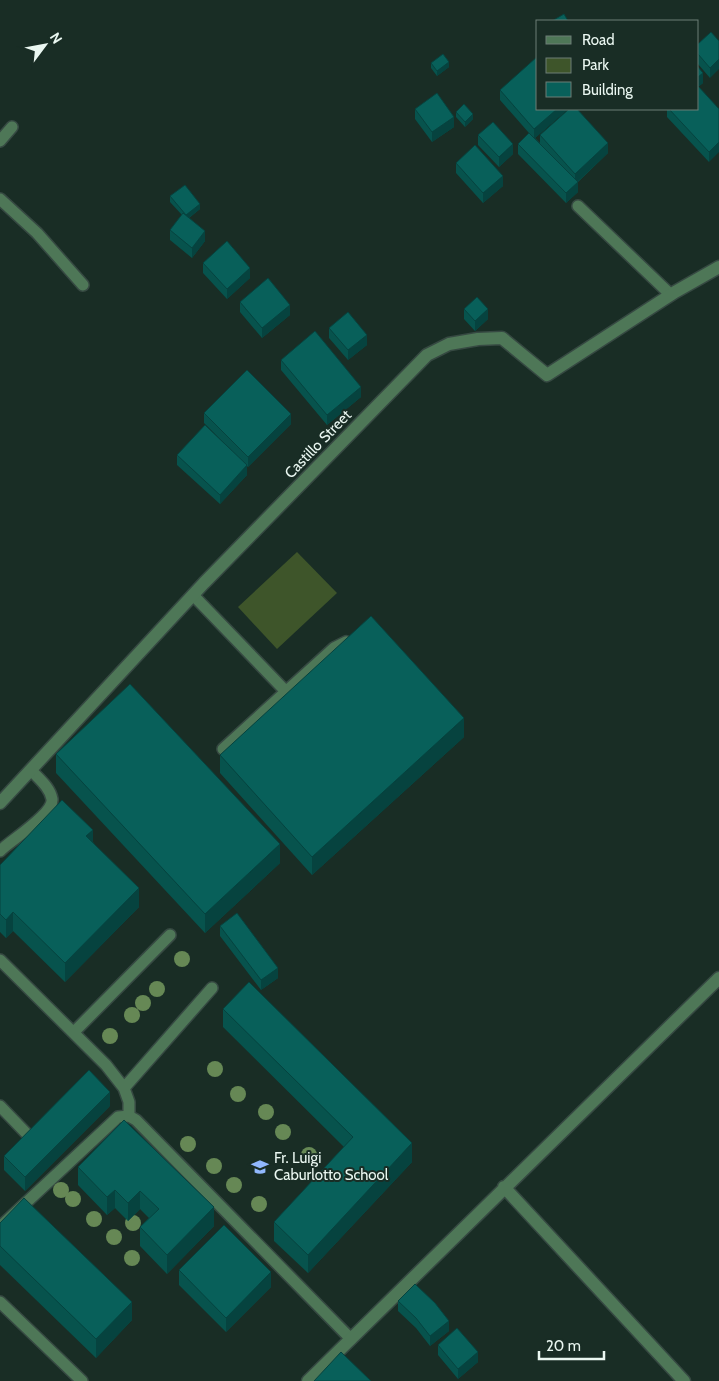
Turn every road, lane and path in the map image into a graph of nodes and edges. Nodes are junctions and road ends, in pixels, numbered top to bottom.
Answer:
1 (12, 127) dead end
2 (0, 141) edge
3 (0, 199) edge
4 (578, 206) dead end
5 (719, 267) edge
6 (83, 285) dead end
7 (671, 295) junction
8 (193, 595) junction
9 (359, 656) edge
10 (286, 692) junction
11 (306, 712) edge
12 (223, 749) edge
13 (31, 770) junction
14 (0, 803) edge
15 (0, 851) edge
16 (170, 935) dead end
17 (0, 960) edge
18 (719, 978) edge
19 (212, 988) dead end
20 (74, 1032) junction
21 (124, 1088) junction
22 (0, 1106) edge
23 (129, 1116) junction
24 (26, 1133) edge
25 (504, 1187) junction
26 (0, 1227) edge
27 (0, 1302) edge
28 (351, 1339) junction
29 (82, 1381) edge
30 (308, 1381) edge
31 (684, 1381) edge

1 - 2 lane
3 - 6 lane
4 - 7 lane
5 - 7 street, Castillo Street
7 - 8 street, Castillo Street
8 - 10 lane
8 - 13 street, Castillo Street
9 - 10 lane
10 - 11 lane
10 - 12 lane
13 - 14 street, Castillo Street
13 - 15 lane
16 - 20 lane
17 - 20 lane
18 - 25 street
19 - 21 lane
20 - 21 lane
21 - 23 lane
22 - 24 lane
23 - 26 lane
23 - 28 lane
25 - 28 street
25 - 31 street
27 - 29 lane
28 - 30 street

